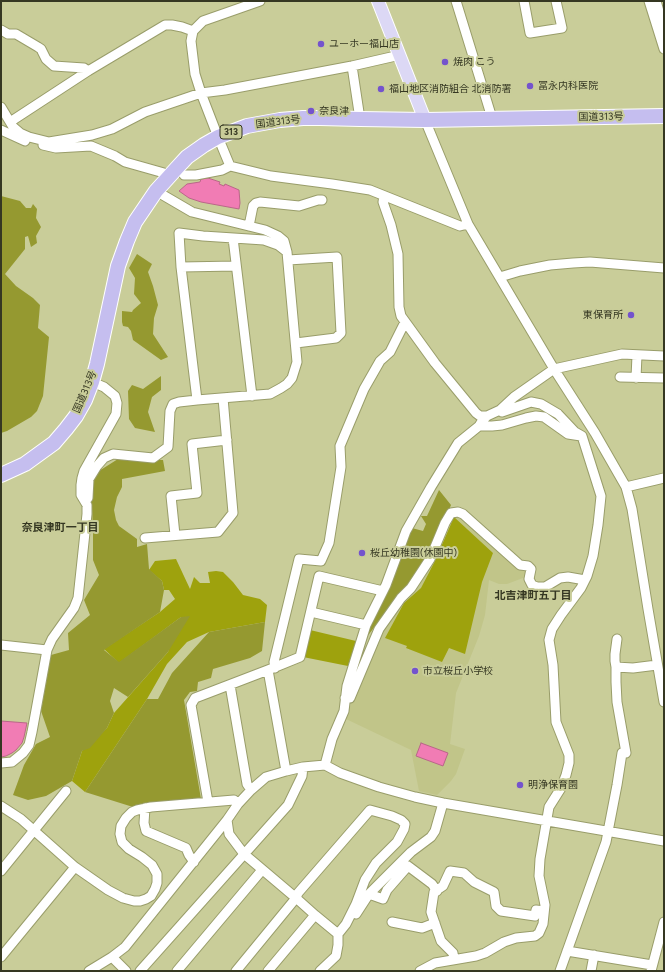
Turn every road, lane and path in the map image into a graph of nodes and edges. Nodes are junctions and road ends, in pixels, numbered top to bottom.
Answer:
1 (260, 1) edge
2 (378, 1) edge
3 (456, 1) edge
4 (524, 1) edge
5 (556, 1) edge
6 (649, 1) edge
7 (656, 1) edge
8 (664, 29) edge
9 (1, 30) edge
10 (193, 31) junction
11 (664, 49) edge
12 (400, 55) junction
13 (352, 66) junction
14 (88, 72) junction
15 (201, 93) junction
16 (1, 107) edge
17 (664, 116) edge
18 (492, 118) junction
19 (360, 119) junction
20 (425, 120) junction
21 (10, 122) junction
22 (1, 130) edge
23 (218, 137) junction
24 (230, 166) junction
25 (164, 173) dead end
26 (184, 175) dead end
27 (156, 191) junction
28 (384, 196) junction
29 (322, 200) dead end
30 (468, 224) junction
31 (249, 226) junction
32 (233, 238) junction
33 (287, 256) junction
34 (236, 266) junction
35 (181, 267) junction
36 (664, 268) edge
37 (500, 277) junction
38 (405, 322) junction
39 (296, 343) junction
40 (637, 355) junction
41 (664, 356) edge
42 (554, 369) junction
43 (620, 377) dead end
44 (636, 378) junction
45 (664, 378) edge
46 (92, 382) junction
47 (252, 396) junction
48 (223, 398) junction
49 (197, 400) junction
50 (500, 410) junction
51 (487, 416) junction
52 (479, 426) junction
53 (595, 433) junction
54 (582, 436) junction
55 (227, 440) junction
56 (1, 475) edge
57 (664, 478) edge
58 (626, 487) junction
59 (85, 501) junction
60 (175, 535) junction
61 (145, 538) dead end
62 (321, 561) junction
63 (319, 576) junction
64 (585, 580) junction
65 (383, 591) junction
66 (311, 612) junction
67 (366, 625) junction
68 (617, 639) dead end
69 (1, 645) edge
70 (47, 650) junction
71 (658, 665) junction
72 (616, 667) junction
73 (272, 669) junction
74 (230, 685) junction
75 (345, 698) junction
76 (664, 702) edge
77 (1, 763) edge
78 (325, 765) junction
79 (303, 767) junction
80 (286, 771) junction
81 (251, 790) junction
82 (66, 791) dead end
83 (208, 802) junction
84 (443, 803) junction
85 (238, 804) junction
86 (1, 806) edge
87 (145, 808) junction
88 (13, 814) junction
89 (1, 816) edge
90 (227, 820) junction
91 (547, 820) junction
92 (34, 830) junction
93 (608, 831) junction
94 (664, 841) edge
95 (244, 854) junction
96 (194, 862) junction
97 (75, 867) junction
98 (262, 870) junction
99 (1, 871) edge
100 (437, 890) junction
101 (369, 894) junction
102 (296, 898) junction
103 (544, 911) junction
104 (316, 915) junction
105 (350, 916) junction
106 (392, 922) dead end
107 (664, 922) edge
108 (435, 923) junction
109 (338, 934) junction
110 (567, 951) junction
111 (594, 955) junction
112 (1, 957) edge
113 (112, 957) junction
114 (454, 959) junction
115 (652, 968) edge
116 (89, 971) edge
117 (126, 971) edge
118 (140, 971) edge
119 (177, 971) edge
120 (236, 971) edge
121 (268, 971) edge
122 (320, 971) edge
123 (420, 971) edge
124 (560, 971) edge
125 (591, 971) edge

1 - 10 street
2 - 12 main road
3 - 18 street
4 - 5 street
6 - 11 street
7 - 8 street
9 - 14 street
10 - 14 street
10 - 15 street
12 - 13 street
12 - 20 main road
13 - 15 street
13 - 19 street
14 - 21 street
15 - 21 street
15 - 23 street
16 - 21 street
17 - 18 highway, 国道313号 / 313
18 - 20 highway, 国道313号 / 313
19 - 20 highway, 国道313号 / 313
19 - 23 highway, 国道313号 / 313
20 - 30 street
22 - 25 street
23 - 24 street
23 - 27 highway, 国道313号 / 313
24 - 26 street
24 - 28 street
27 - 31 street
27 - 46 highway, 国道313号 / 313
28 - 30 street
28 - 38 street
29 - 31 street
30 - 37 street
31 - 33 street
32 - 33 street
32 - 34 street
32 - 35 street
33 - 39 street
33 - 39 street
34 - 35 street
34 - 47 street
35 - 49 street
36 - 37 street
37 - 42 street
38 - 51 street
38 - 62 street
39 - 47 street
40 - 41 street
40 - 42 street
40 - 44 street
42 - 50 street
42 - 53 street
43 - 44 street
44 - 45 street
46 - 56 highway, 国道313号 / 313
46 - 59 street
47 - 48 street
48 - 49 street
48 - 55 street
49 - 59 street
50 - 51 street
50 - 54 street
51 - 52 street
52 - 54 street
52 - 65 street
53 - 54 street
53 - 58 street
54 - 64 street
55 - 60 street
55 - 60 street
57 - 58 street
58 - 71 street
59 - 70 street
60 - 61 street
62 - 63 street
62 - 73 street
63 - 65 street
63 - 66 street
64 - 75 street
64 - 91 street
65 - 67 street
66 - 67 street
66 - 73 street
67 - 75 street
68 - 72 street
69 - 70 street
70 - 77 street
71 - 72 street
71 - 76 street
72 - 93 street
73 - 74 street
73 - 80 street
74 - 81 street
74 - 83 street
75 - 78 street
78 - 79 street
78 - 84 street
79 - 80 street
79 - 95 street
80 - 81 street
81 - 85 street
82 - 92 street
83 - 85 street
83 - 87 street
84 - 91 street
84 - 101 street
85 - 90 street
86 - 88 street
87 - 96 street
87 - 97 street
88 - 89 street
88 - 92 street
90 - 95 street
90 - 96 street
91 - 93 street
91 - 103 street
92 - 97 street
92 - 99 street
93 - 94 street
93 - 110 street
95 - 98 street
95 - 118 street
96 - 113 street
97 - 112 street
98 - 102 street
98 - 119 street
100 - 101 street
100 - 103 street
100 - 108 street
101 - 105 street
102 - 104 street
102 - 105 street
102 - 120 street
103 - 114 street
104 - 109 street
104 - 121 street
105 - 109 street
106 - 108 street
107 - 115 street
108 - 114 street
109 - 122 street
110 - 111 street
110 - 124 street
111 - 115 street
111 - 125 street
113 - 116 street
113 - 117 street
114 - 123 street

